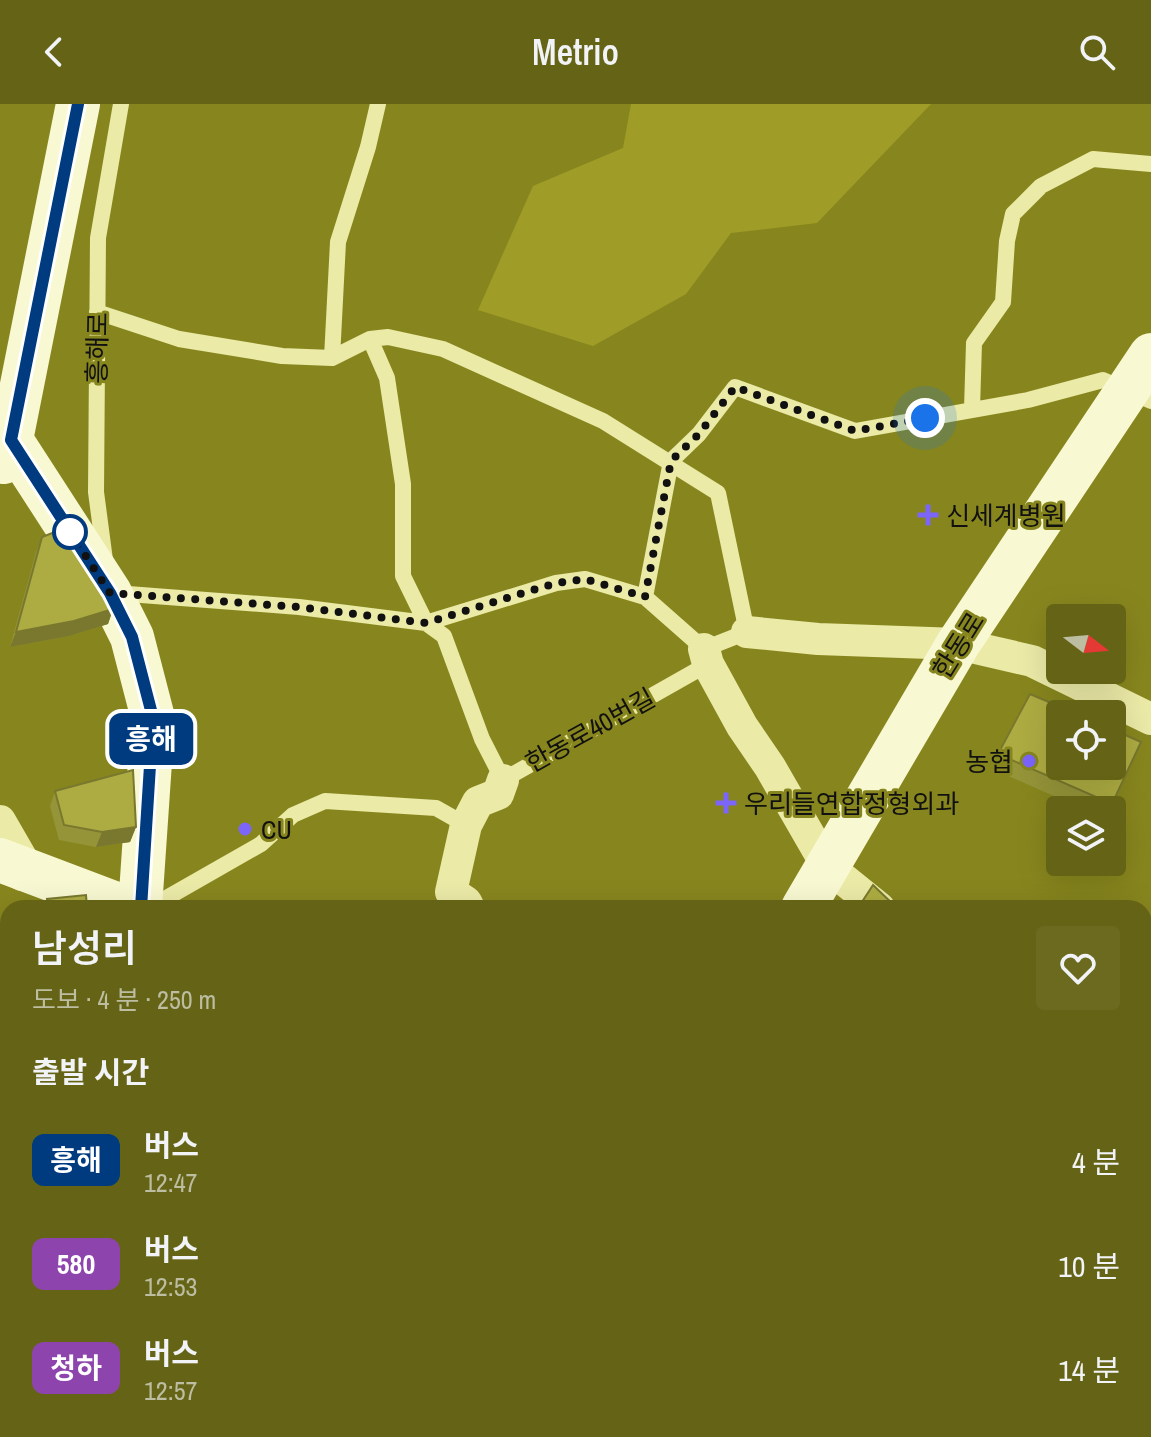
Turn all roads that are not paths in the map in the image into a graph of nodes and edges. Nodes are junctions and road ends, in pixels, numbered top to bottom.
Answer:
1 (78, 104) edge
2 (121, 104) edge
3 (378, 104) edge
4 (1151, 164) edge
5 (97, 312) junction
6 (370, 339) junction
7 (1151, 355) edge
8 (332, 358) junction
9 (1140, 397) edge
10 (972, 409) junction
11 (4, 447) edge
12 (671, 461) junction
13 (110, 593) junction
14 (645, 597) junction
15 (426, 623) junction
16 (747, 632) junction
17 (958, 644) junction
18 (706, 656) junction
19 (1151, 719) edge
20 (503, 780) junction
21 (0, 821) edge
22 (466, 825) junction
23 (827, 866) junction
24 (10, 871) edge
25 (102, 900) edge
26 (141, 900) edge
27 (163, 900) edge
28 (463, 900) edge
29 (808, 900) edge
30 (869, 900) edge

1 - 11 street
2 - 5 lane, 흥해로
3 - 8 lane
4 - 10 lane
5 - 8 lane
5 - 13 lane, 흥해로
6 - 8 lane
6 - 12 lane
6 - 15 lane, 한동로40번길
7 - 9 street, 한동로
9 - 10 lane
9 - 17 street, 한동로
10 - 12 lane
11 - 13 street, 흥해로
12 - 14 lane
12 - 16 lane
13 - 15 lane
13 - 26 street, 흥해로
14 - 15 lane
14 - 18 lane
15 - 20 lane, 한동로40번길
16 - 17 street
16 - 18 lane, 한동로40번길
17 - 19 street
17 - 23 street, 한동로
18 - 20 lane, 한동로40번길
18 - 23 street
20 - 22 street
21 - 24 street
22 - 27 lane
22 - 28 street
23 - 29 street, 한동로
23 - 30 street
24 - 25 street

